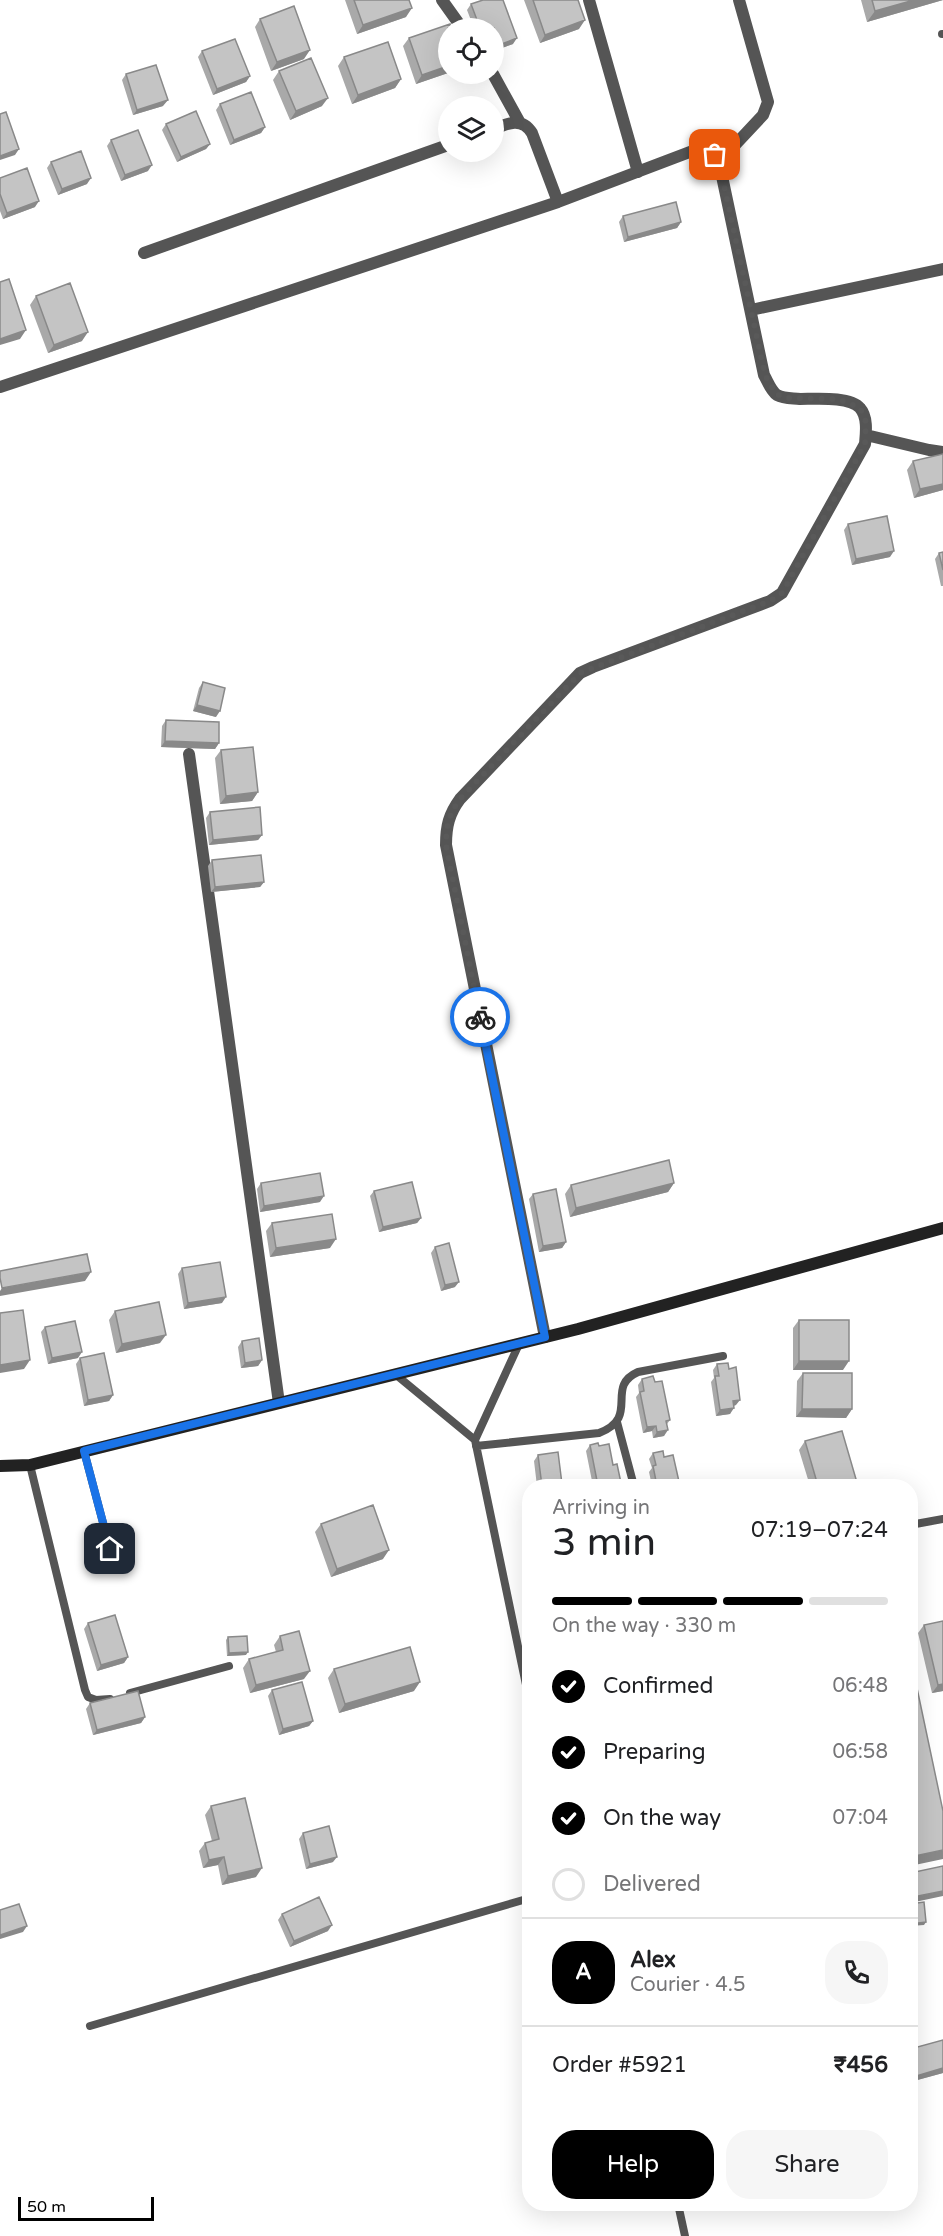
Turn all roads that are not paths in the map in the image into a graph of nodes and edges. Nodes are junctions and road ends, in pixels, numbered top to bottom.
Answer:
1 (442, 0) edge
2 (589, 0) edge
3 (739, 0) edge
4 (455, 18) edge
5 (499, 84) edge
6 (520, 123) junction
7 (504, 125) edge
8 (438, 149) edge
9 (719, 162) junction
10 (638, 172) junction
11 (558, 202) junction
12 (144, 253) dead end
13 (943, 270) edge
14 (751, 310) junction
15 (0, 387) edge
16 (866, 435) junction
17 (943, 452) edge
18 (189, 754) dead end
19 (943, 1228) edge
20 (545, 1337) junction
21 (519, 1344) junction
22 (723, 1356) dead end
23 (395, 1374) junction
24 (279, 1403) junction
25 (617, 1422) junction
26 (476, 1443) junction
27 (84, 1451) junction
28 (30, 1465) junction
29 (0, 1466) edge
30 (632, 1479) edge
31 (943, 1519) edge
32 (918, 1524) edge
33 (115, 1568) dead end
34 (522, 1665) edge
35 (230, 1666) dead end
36 (127, 1694) edge
37 (115, 1697) edge
38 (522, 1900) edge
39 (90, 2026) dead end
40 (680, 2211) edge
41 (685, 2236) edge

1 - 4 street
2 - 10 street
3 - 9 street
5 - 6 street
6 - 7 street
6 - 11 street
8 - 12 street
9 - 10 street
9 - 14 street
10 - 11 street
11 - 15 street
13 - 14 street
14 - 16 street
16 - 17 street
16 - 20 street
18 - 24 street
19 - 20 main road
20 - 21 main road
21 - 23 main road
21 - 26 lane
22 - 25 lane
23 - 24 main road
23 - 26 lane
24 - 27 main road
25 - 26 lane
25 - 30 lane
26 - 34 lane
27 - 28 main road
27 - 33 lane
28 - 29 main road
28 - 37 lane
31 - 32 lane
35 - 36 lane
38 - 39 lane
40 - 41 lane

